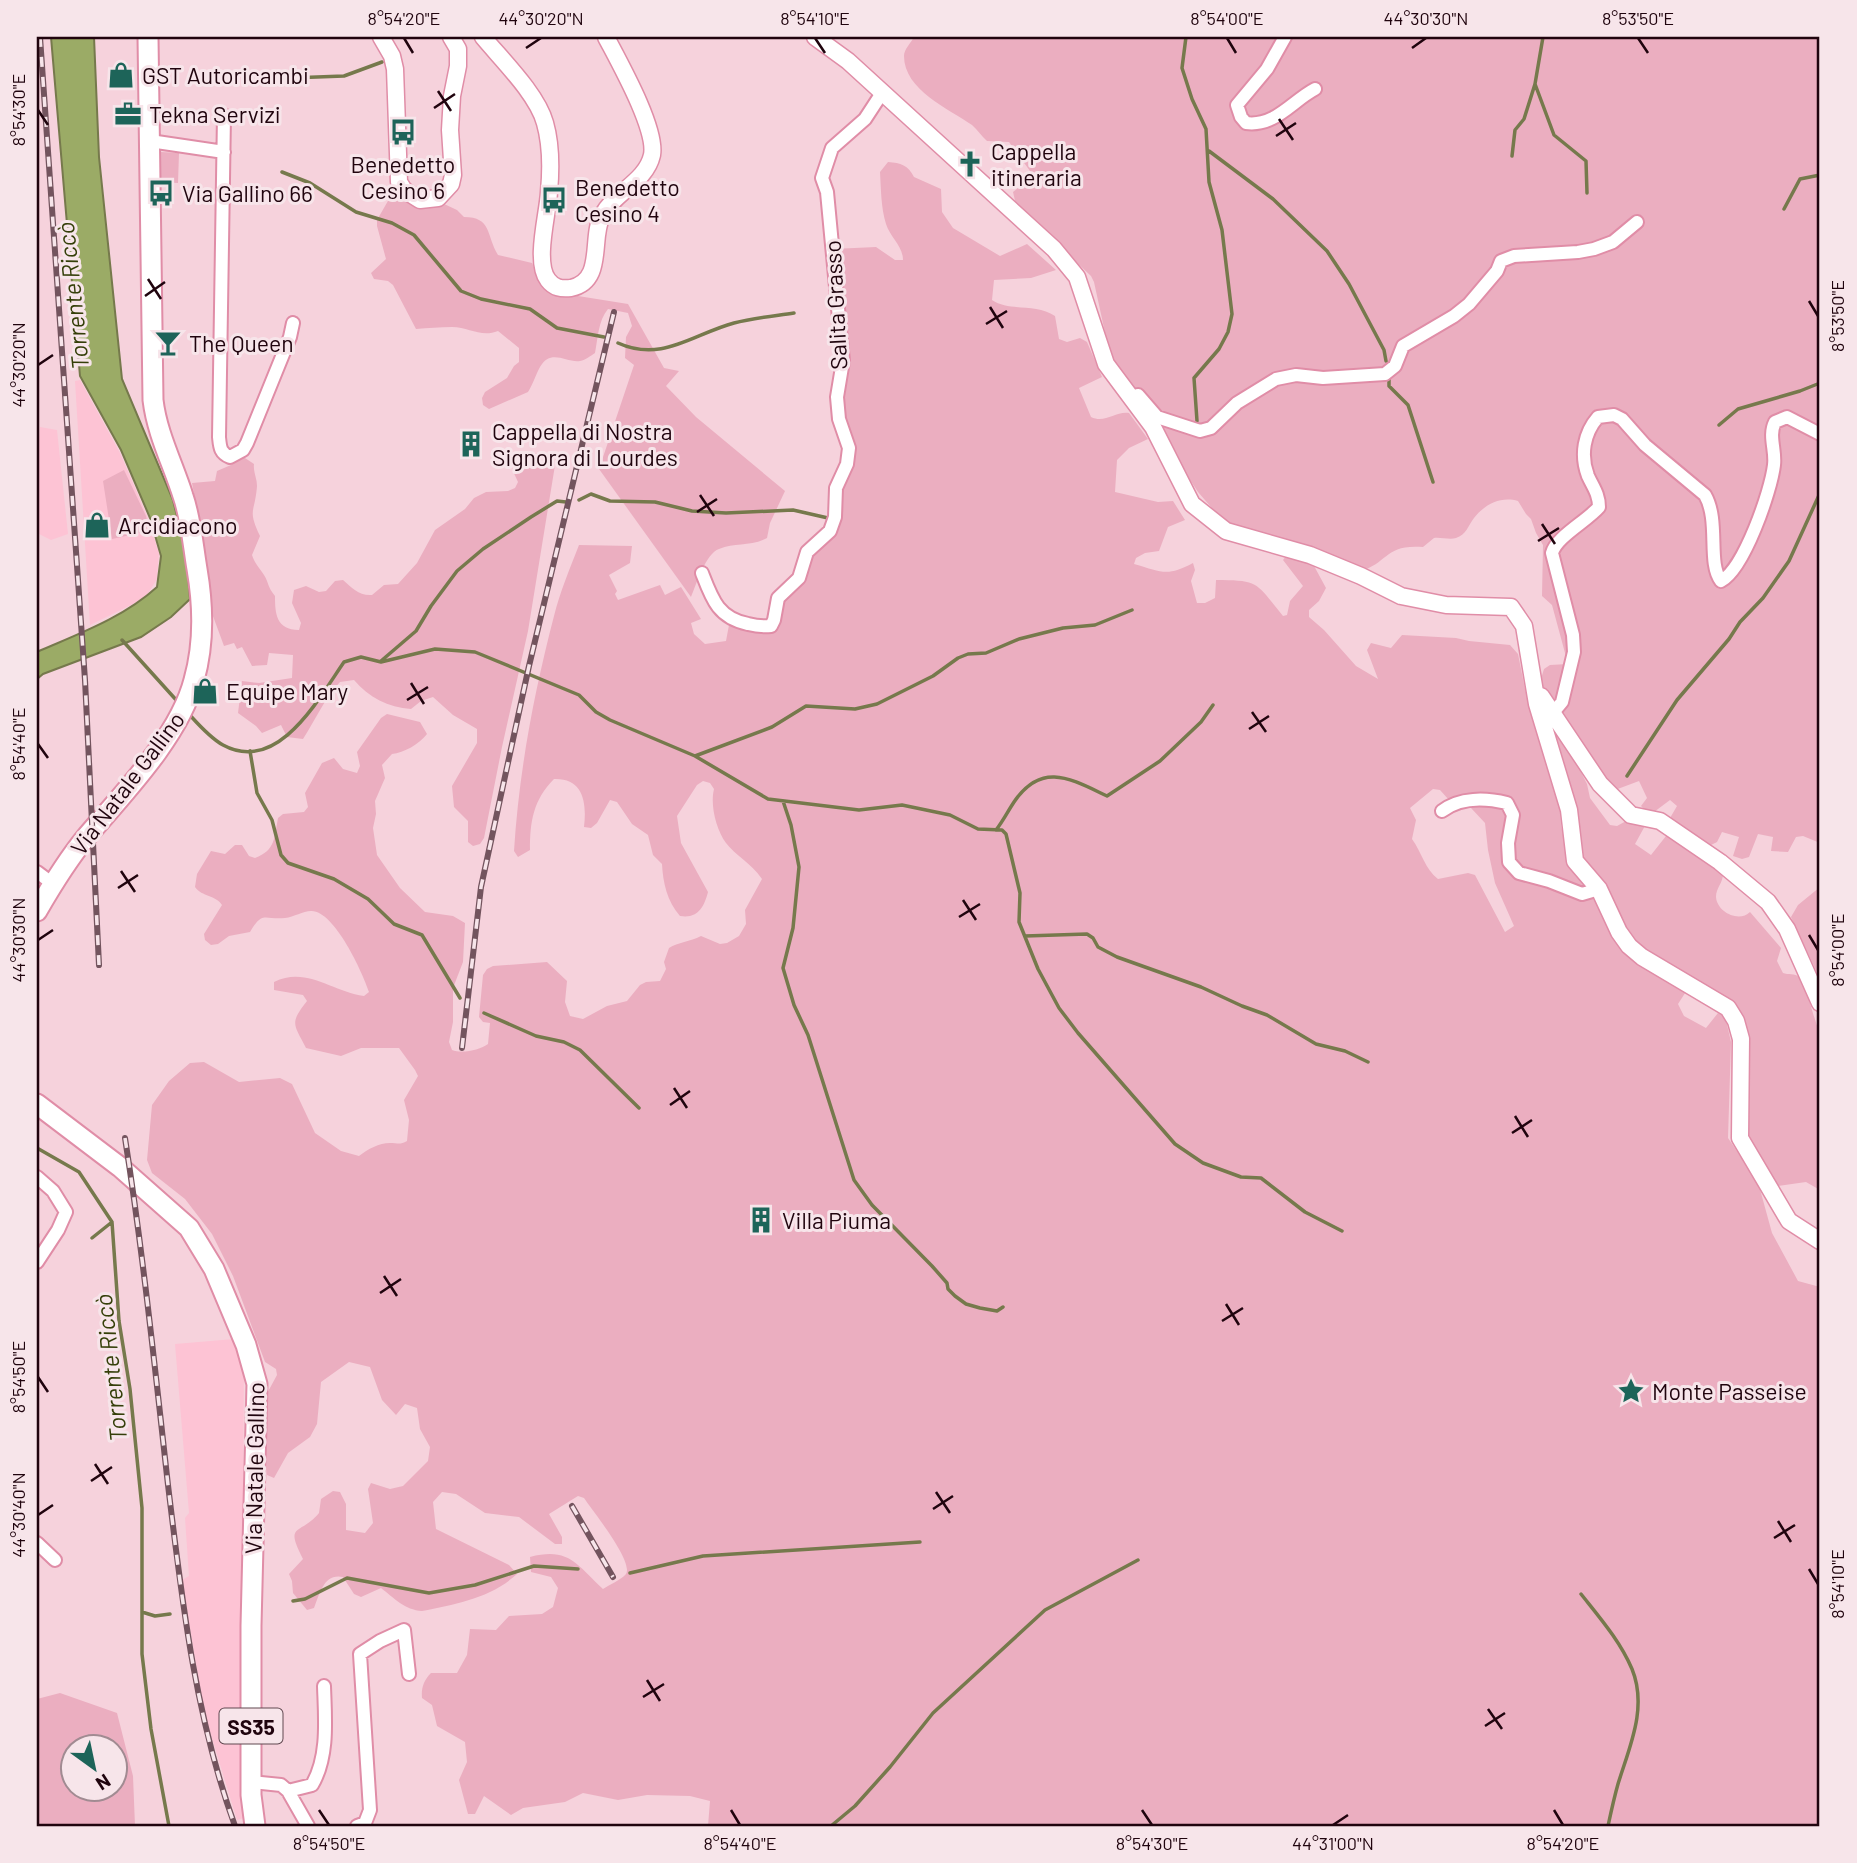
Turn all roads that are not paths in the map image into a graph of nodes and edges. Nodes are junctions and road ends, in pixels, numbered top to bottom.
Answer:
1 (148, 37) edge
2 (381, 37) edge
3 (451, 37) edge
4 (484, 37) edge
5 (606, 37) edge
6 (816, 37) edge
7 (1285, 37) edge
8 (1315, 89) dead end
9 (882, 93) junction
10 (224, 115) dead end
11 (150, 141) junction
12 (224, 152) junction
13 (1637, 222) dead end
14 (293, 323) dead end
15 (1121, 384) junction
16 (1820, 434) edge
17 (702, 573) dead end
18 (1534, 682) junction
19 (1552, 714) junction
20 (1442, 811) dead end
21 (37, 872) edge
22 (53, 884) junction
23 (1599, 889) junction
24 (37, 911) edge
25 (1820, 1003) edge
26 (37, 1104) edge
27 (37, 1177) edge
28 (1820, 1241) edge
29 (37, 1262) edge
30 (37, 1543) edge
31 (55, 1560) dead end
32 (409, 1674) dead end
33 (324, 1686) dead end
34 (251, 1782) junction
35 (288, 1791) junction
36 (255, 1826) edge
37 (308, 1826) edge
38 (357, 1826) edge

1 - 11 main road, Via Natale Gallino
2 - 3 street
4 - 5 street
6 - 9 street
7 - 8 street
9 - 15 street
9 - 17 street, Salita Grasso
10 - 12 street
11 - 12 street
11 - 22 main road, Via Natale Gallino
12 - 14 street
13 - 15 street
15 - 18 street
16 - 19 street
18 - 19 street
18 - 23 street
19 - 25 street
20 - 23 street
21 - 22 street
22 - 24 main road, Via Natale Gallino
23 - 28 street
26 - 34 main road, Via Natale Gallino / SS35
27 - 29 street
30 - 31 street
32 - 38 street
33 - 35 street
34 - 35 street
34 - 36 main road, SS35
35 - 37 street

